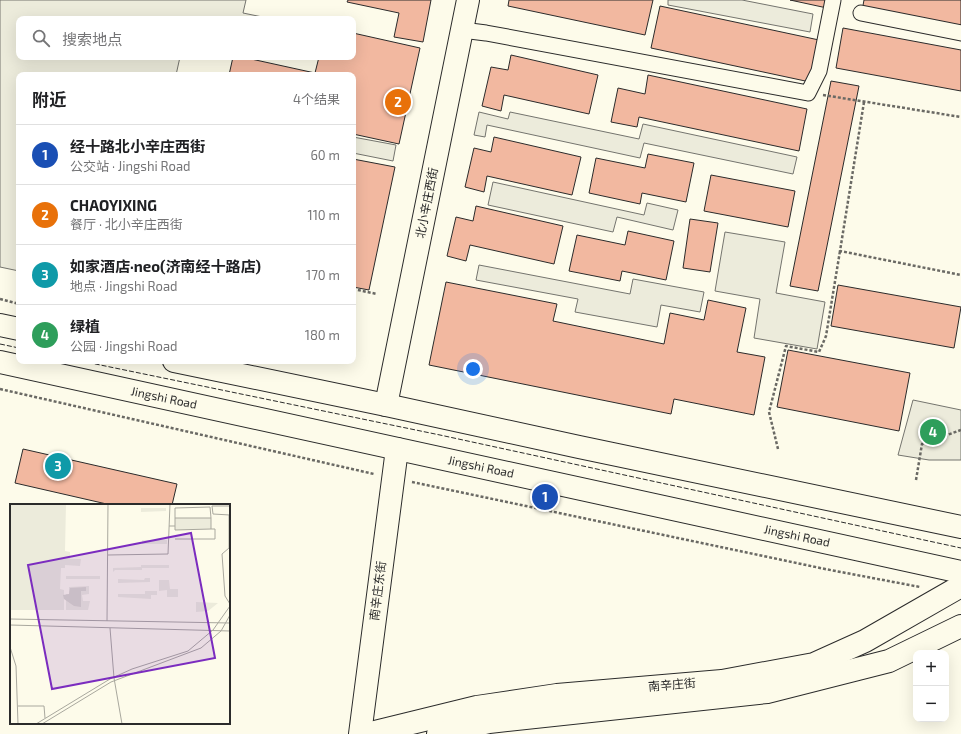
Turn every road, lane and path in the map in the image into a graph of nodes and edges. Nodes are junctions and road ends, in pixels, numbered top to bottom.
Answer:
1 (468, 0) edge
2 (833, 0) edge
3 (860, 13) dead end
4 (462, 30) junction
5 (961, 33) edge
6 (808, 93) junction
7 (864, 102) junction
8 (961, 118) edge
9 (840, 251) junction
10 (961, 275) edge
11 (356, 290) edge
12 (377, 294) dead end
13 (0, 299) edge
14 (16, 303) edge
15 (0, 325) edge
16 (16, 328) edge
17 (0, 362) edge
18 (188, 364) edge
19 (0, 389) edge
20 (386, 405) junction
21 (961, 430) edge
22 (397, 449) junction
23 (778, 449) dead end
24 (393, 478) junction
25 (916, 480) dead end
26 (961, 527) edge
27 (961, 572) edge
28 (956, 589) edge
29 (961, 626) edge
30 (360, 734) edge
31 (367, 734) edge
32 (438, 734) edge

1 - 4 main road, 北小辛庄西街
2 - 6 street
3 - 5 street
4 - 6 street
4 - 20 main road, 北小辛庄西街
6 - 7 path
7 - 8 path
7 - 9 path
9 - 10 path
9 - 23 path
11 - 12 path
13 - 14 path
15 - 16 main road
17 - 22 main road, Jingshi Road
18 - 20 main road
19 - 24 path
20 - 26 main road
21 - 25 path
22 - 24 main road, 南辛庄东街
22 - 27 main road, Jingshi Road
24 - 28 path
24 - 30 main road, 南辛庄东街
28 - 31 main road, 南辛庄街
29 - 32 main road, 南辛庄街

